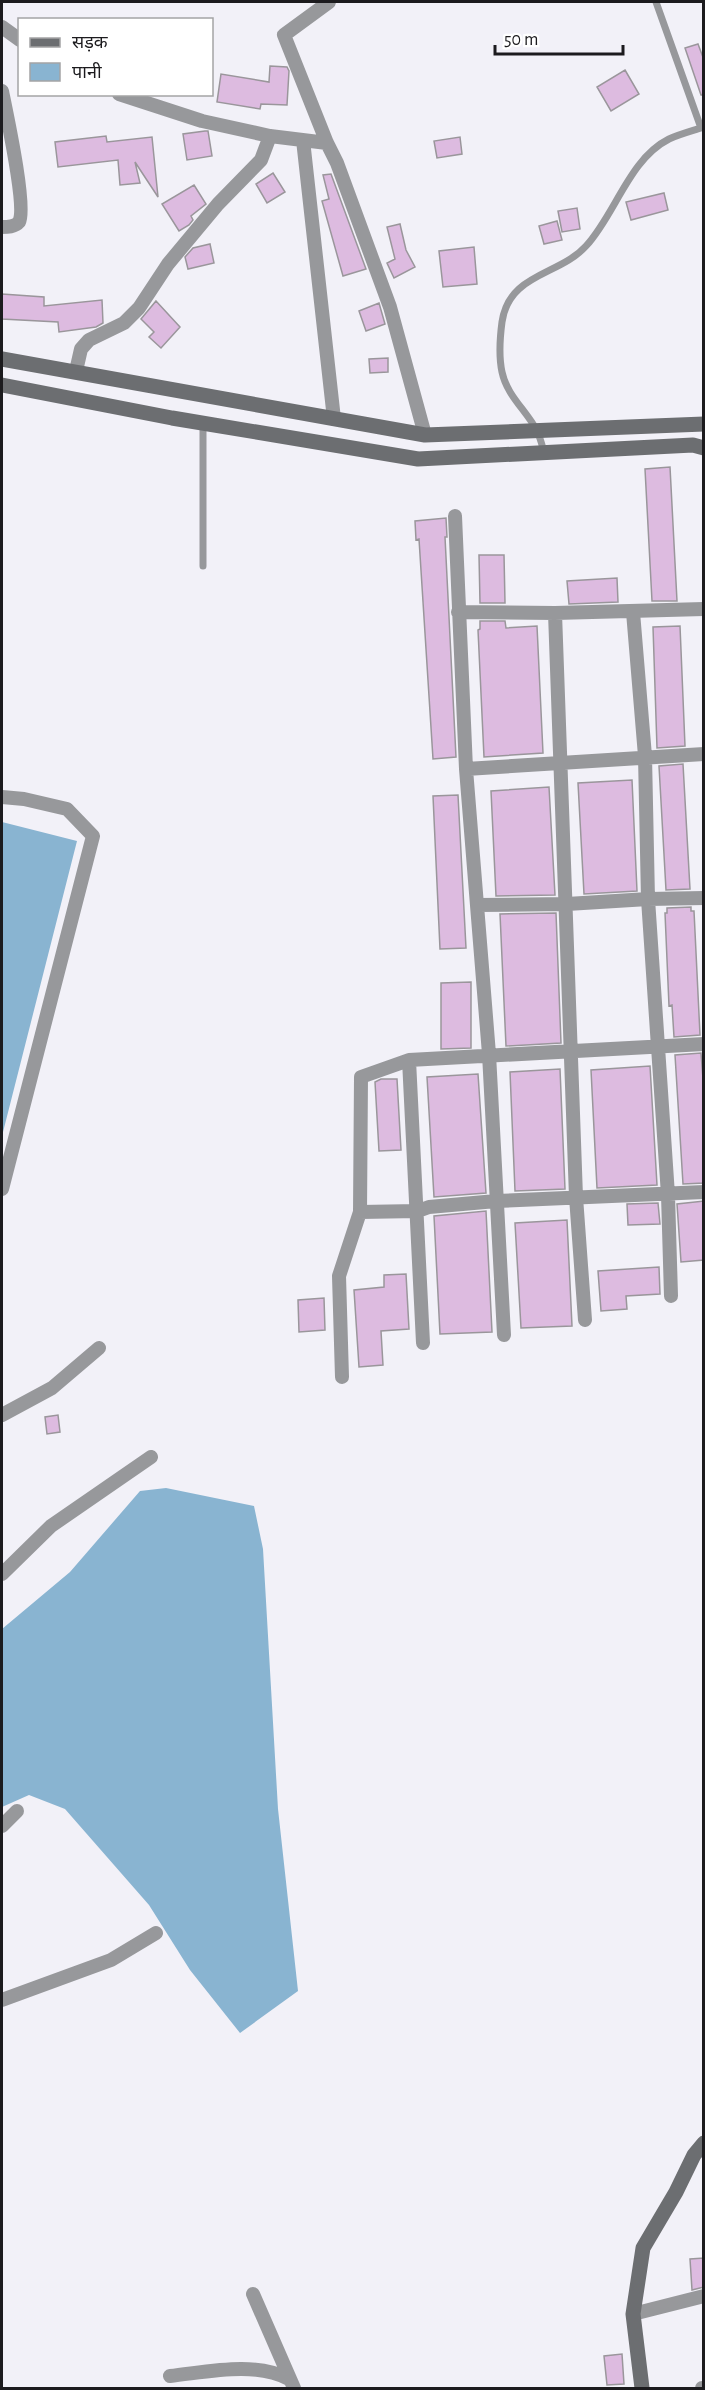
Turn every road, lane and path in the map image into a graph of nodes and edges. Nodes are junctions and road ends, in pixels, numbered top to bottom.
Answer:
1 (329, 2) edge
2 (656, 2) edge
3 (2, 27) edge
4 (18, 39) edge
5 (2, 92) edge
6 (125, 96) edge
7 (702, 128) edge
8 (270, 136) junction
9 (303, 140) junction
10 (327, 143) junction
11 (2, 227) edge
12 (2, 359) edge
13 (76, 371) junction
14 (2, 385) edge
15 (334, 419) junction
16 (203, 423) junction
17 (704, 424) edge
18 (536, 430) junction
19 (426, 435) junction
20 (704, 448) edge
21 (544, 452) junction
22 (455, 516) dead end
23 (203, 566) dead end
24 (704, 609) edge
25 (458, 612) junction
26 (633, 612) junction
27 (555, 613) junction
28 (704, 754) edge
29 (645, 756) junction
30 (559, 764) junction
31 (466, 769) junction
32 (2, 797) edge
33 (648, 898) junction
34 (704, 898) edge
35 (567, 904) junction
36 (477, 905) junction
37 (704, 1044) edge
38 (657, 1046) junction
39 (571, 1050) junction
40 (489, 1054) junction
41 (409, 1059) junction
42 (2, 1189) edge
43 (704, 1192) edge
44 (668, 1195) junction
45 (576, 1197) junction
46 (496, 1201) junction
47 (418, 1211) junction
48 (360, 1212) junction
49 (671, 1296) dead end
50 (585, 1320) dead end
51 (504, 1335) dead end
52 (423, 1343) dead end
53 (99, 1348) dead end
54 (342, 1377) dead end
55 (2, 1415) edge
56 (151, 1457) dead end
57 (2, 1574) edge
58 (17, 1811) dead end
59 (2, 1826) edge
60 (156, 1933) dead end
61 (2, 2000) edge
62 (704, 2144) edge
63 (253, 2294) dead end
64 (704, 2296) edge
65 (633, 2314) junction
66 (170, 2376) dead end
67 (292, 2384) edge
68 (642, 2388) edge

1 - 10 street
2 - 7 lane
3 - 4 street
5 - 11 street
6 - 8 street
7 - 18 lane
8 - 9 street
8 - 13 street
9 - 10 street
9 - 15 street
10 - 19 street
12 - 13 street
13 - 15 street
14 - 16 street
15 - 19 street
16 - 21 street
16 - 23 lane
17 - 18 street
18 - 19 street
18 - 21 lane
20 - 21 street
22 - 25 street
24 - 26 street
25 - 27 street
25 - 31 street
26 - 27 street
26 - 29 street
27 - 30 street
28 - 29 street
29 - 30 street
29 - 33 street
30 - 31 street
30 - 35 street
31 - 36 street
32 - 42 street
33 - 34 street
33 - 35 street
33 - 38 street
35 - 36 street
35 - 39 street
36 - 40 street
37 - 38 street
38 - 39 street
38 - 44 street
39 - 40 street
39 - 45 street
40 - 41 street
40 - 46 street
41 - 47 street
41 - 48 street
43 - 44 street
44 - 45 street
44 - 49 street
45 - 46 street
45 - 50 street
46 - 47 street
46 - 51 street
47 - 48 street
47 - 52 street
48 - 54 street
53 - 55 street
56 - 57 street
58 - 59 street
60 - 61 street
62 - 65 street
63 - 67 street
64 - 65 street
65 - 68 street
66 - 67 street

